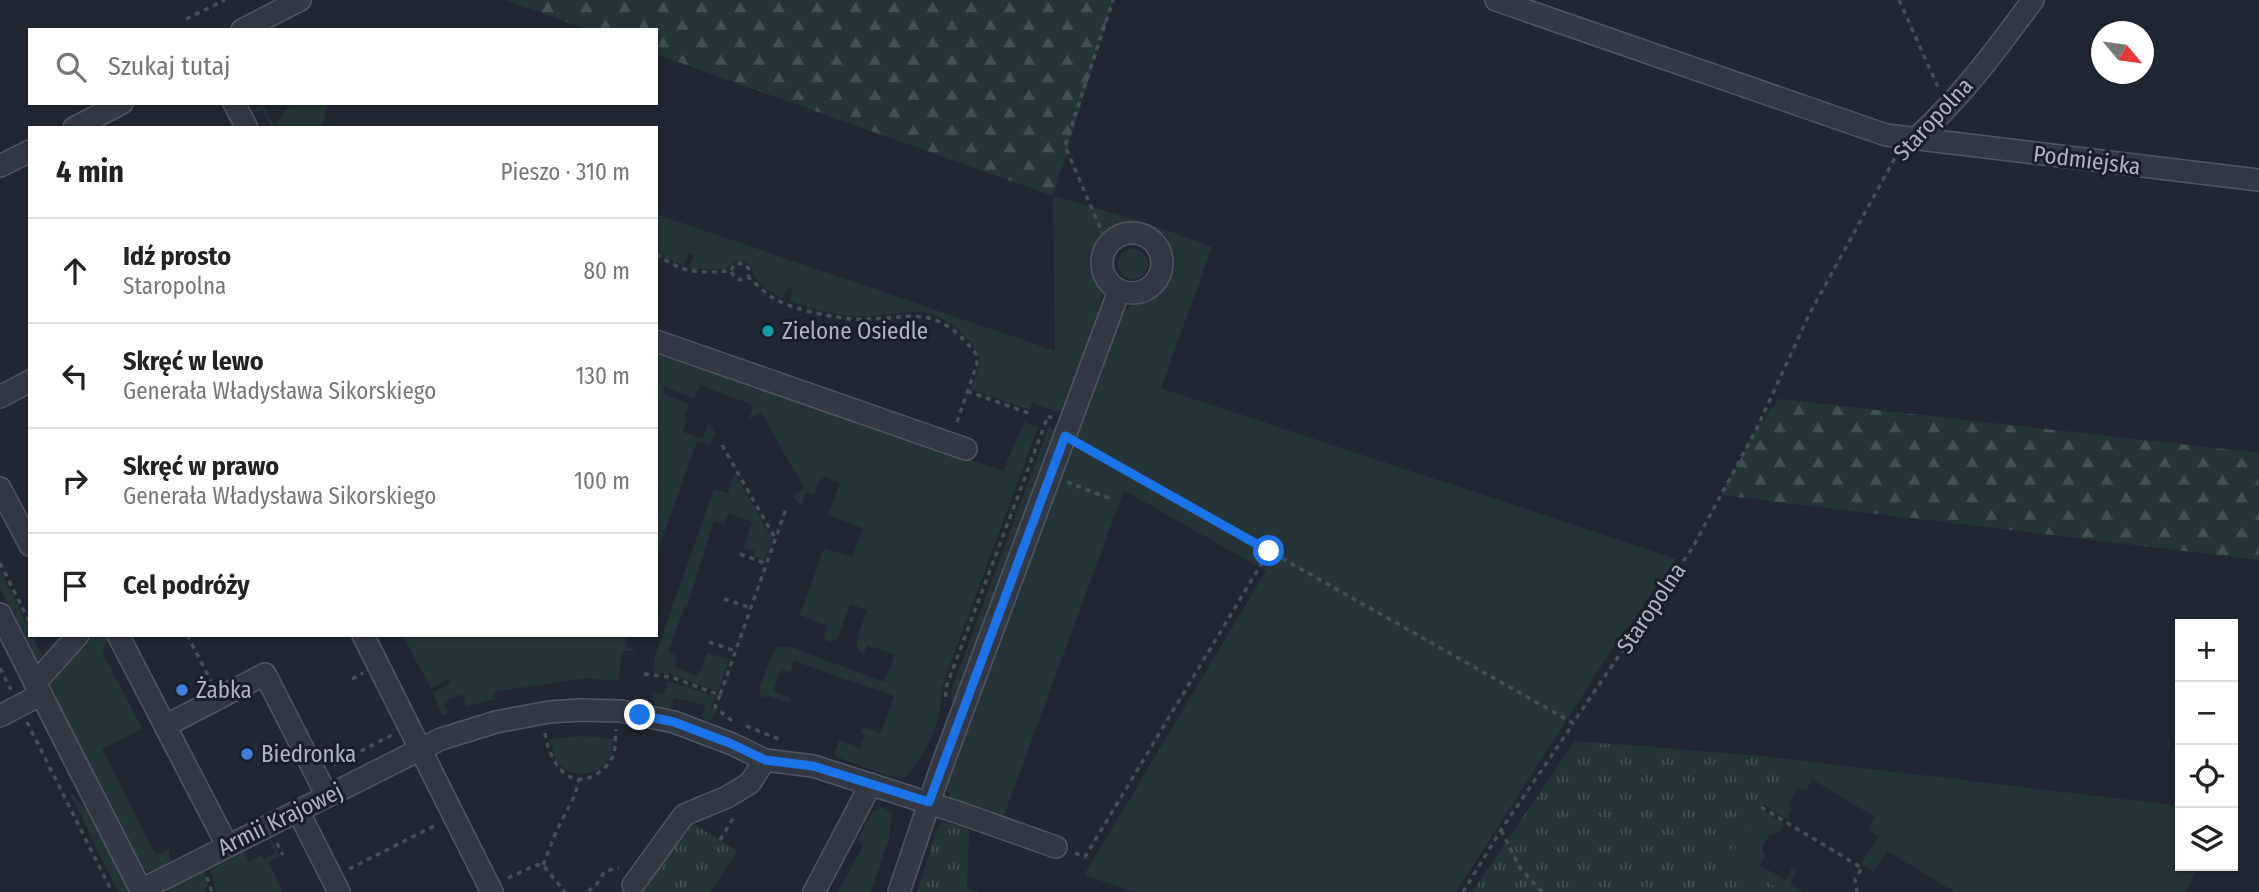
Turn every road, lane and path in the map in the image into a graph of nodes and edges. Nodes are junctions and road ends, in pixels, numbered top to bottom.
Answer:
1 (225, 0) edge
2 (300, 0) edge
3 (1113, 0) edge
4 (1496, 0) edge
5 (1899, 0) edge
6 (2033, 0) edge
7 (186, 19) dead end
8 (246, 28) edge
9 (118, 105) edge
10 (235, 105) edge
11 (1947, 106) junction
12 (78, 126) edge
13 (246, 126) edge
14 (1914, 140) junction
15 (28, 152) edge
16 (0, 166) edge
17 (2259, 180) edge
18 (1108, 246) junction
19 (658, 255) edge
20 (731, 271) junction
21 (748, 277) junction
22 (1119, 291) junction
23 (658, 342) edge
24 (28, 382) edge
25 (967, 391) junction
26 (0, 397) edge
27 (1028, 413) dead end
28 (1065, 436) junction
29 (722, 444) dead end
30 (958, 446) joint
31 (0, 488) edge
32 (787, 506) dead end
33 (775, 538) junction
34 (28, 541) edge
35 (1269, 551) junction
36 (740, 554) dead end
37 (0, 563) edge
38 (766, 564) junction
39 (724, 599) dead end
40 (751, 608) junction
41 (0, 614) edge
42 (28, 619) edge
43 (77, 637) edge
44 (119, 637) edge
45 (188, 637) edge
46 (364, 637) edge
47 (709, 642) dead end
48 (735, 650) junction
49 (0, 668) edge
50 (644, 674) dead end
51 (5, 679) junction
52 (0, 682) edge
53 (213, 685) dead end
54 (37, 689) junction
55 (10, 711) edge
56 (617, 723) dead end
57 (1573, 723) junction
58 (544, 724) dead end
59 (165, 726) junction
60 (397, 732) dead end
61 (419, 749) junction
62 (765, 760) junction
63 (316, 774) junction
64 (579, 779) junction
65 (871, 784) junction
66 (327, 796) junction
67 (929, 802) junction
68 (1761, 807) dead end
69 (298, 811) junction
70 (737, 811) dead end
71 (445, 820) dead end
72 (1501, 830) junction
73 (400, 836) dead end
74 (720, 840) dead end
75 (403, 841) junction
76 (276, 842) dead end
77 (228, 845) junction
78 (1056, 847) joint
79 (283, 855) dead end
80 (362, 855) dead end
81 (365, 861) junction
82 (542, 865) junction
83 (628, 876) joint
84 (335, 885) edge
85 (500, 885) edge
86 (142, 891) edge
87 (112, 892) edge
88 (565, 892) edge
89 (588, 892) edge
90 (814, 892) edge
91 (900, 892) edge
92 (1463, 892) edge
93 (1542, 892) edge
94 (1857, 892) edge

1 - 7 path
2 - 8 street
3 - 18 path
4 - 14 street, Podmiejska
5 - 11 path
6 - 11 street, Staropolna
9 - 12 street
10 - 13 street
11 - 14 street, Staropolna
14 - 17 street, Podmiejska
14 - 57 path, Staropolna
15 - 16 street
18 - 22 street
18 - 22 street
19 - 20 path
20 - 21 path
20 - 21 path
21 - 25 path
22 - 28 street
23 - 30 street
24 - 26 street
25 - 27 path
25 - 30 path
28 - 35 path
28 - 67 street
29 - 33 path
31 - 34 street
32 - 33 path
33 - 38 path
35 - 57 path
35 - 78 path
36 - 38 path
37 - 42 path
38 - 40 path
39 - 40 path
40 - 48 path
41 - 54 street, Armii Krajowej
43 - 54 street
44 - 59 street
45 - 53 path
46 - 61 street
47 - 48 path
48 - 50 path
49 - 51 path
51 - 52 path
51 - 55 path
54 - 55 street
54 - 86 street, Armii Krajowej
55 - 87 path
56 - 64 path
57 - 72 path, Staropolna
58 - 64 path
59 - 63 street
59 - 77 street
60 - 63 path
61 - 62 street, Armii Krajowej
61 - 66 street, Armii Krajowej
61 - 85 street
62 - 65 street, Armii Krajowej
62 - 83 street
63 - 66 street
64 - 82 path
65 - 67 street, Armii Krajowej
65 - 90 street
66 - 69 street, Armii Krajowej
67 - 78 street, Armii Krajowej
67 - 91 street
68 - 94 path
69 - 77 street, Armii Krajowej
69 - 84 street
70 - 74 path
71 - 75 path
72 - 92 path, Staropolna
72 - 93 path
73 - 75 path
75 - 81 path
76 - 79 path
77 - 86 street, Armii Krajowej
80 - 81 path
81 - 84 path
82 - 85 path
82 - 88 path
83 - 89 path

